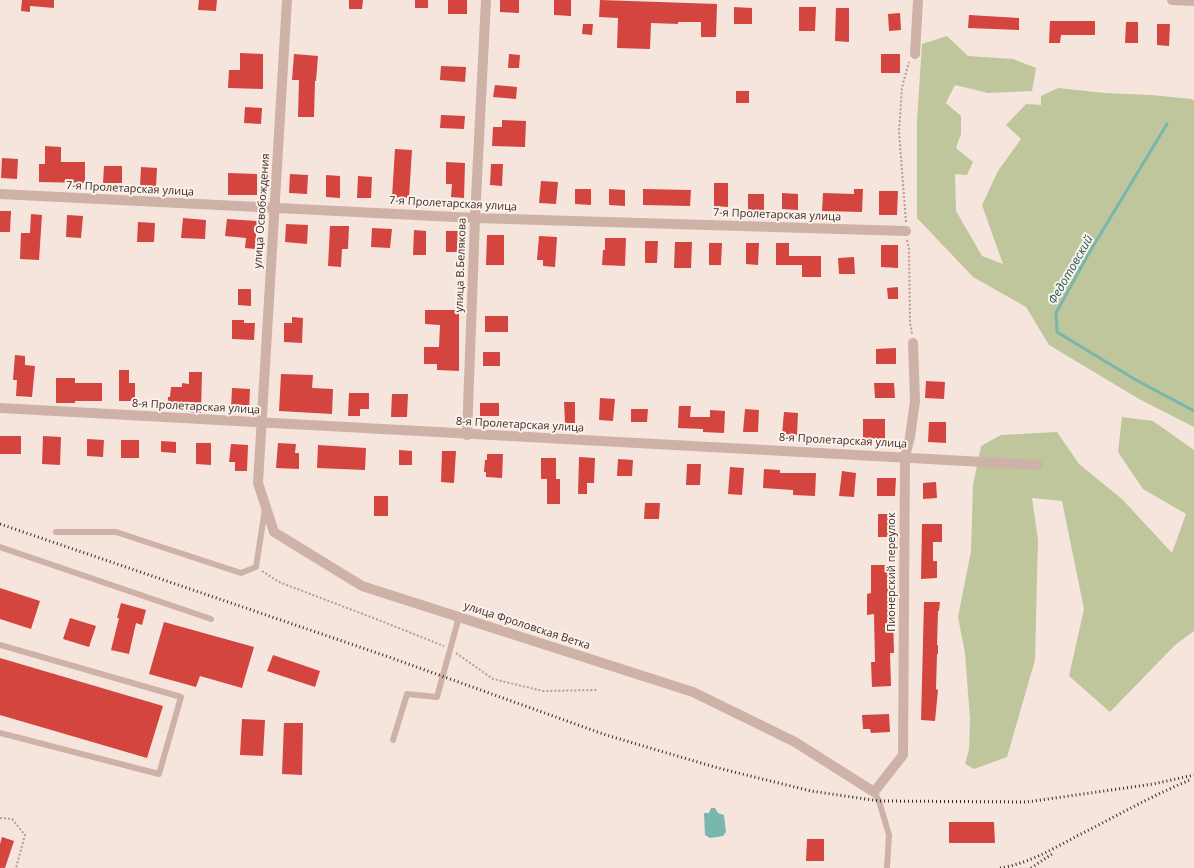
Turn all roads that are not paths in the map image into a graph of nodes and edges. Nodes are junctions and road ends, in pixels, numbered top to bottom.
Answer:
1 (287, 0) edge
2 (486, 0) edge
3 (918, 0) edge
4 (1172, 0) edge
5 (1194, 1) edge
6 (914, 54) road end
7 (0, 194) edge
8 (274, 208) junction
9 (475, 218) junction
10 (906, 231) road end
11 (913, 343) road end
12 (0, 408) edge
13 (261, 423) junction
14 (467, 434) junction
15 (905, 456) junction
16 (1038, 465) dead end
17 (265, 505) junction
18 (56, 532) dead end
19 (0, 548) edge
20 (459, 617) junction
21 (211, 619) dead end
22 (0, 644) edge
23 (0, 733) edge
24 (393, 740) dead end
25 (874, 792) junction
26 (887, 868) edge

1 - 8 street, улица Освобождения
2 - 9 street, улица В.Белякова
3 - 6 street
4 - 5 street
7 - 8 street, 7-я Пролетарская улица
8 - 9 street, 7-я Пролетарская улица
8 - 13 street, улица Освобождения
9 - 10 street, 7-я Пролетарская улица
9 - 14 street, улица В.Белякова
11 - 15 street, Пионерский переулок
12 - 13 street, 8-я Пролетарская улица
13 - 14 street, 8-я Пролетарская улица
13 - 17 street, улица Фроловская Ветка
14 - 15 street, 8-я Пролетарская улица
15 - 16 street, 8-я Пролетарская улица
15 - 25 street, Пионерский переулок
17 - 18 lane
17 - 20 street, улица Фроловская Ветка
19 - 21 lane
20 - 24 lane
20 - 25 street, улица Фроловская Ветка
22 - 23 lane
25 - 26 lane

